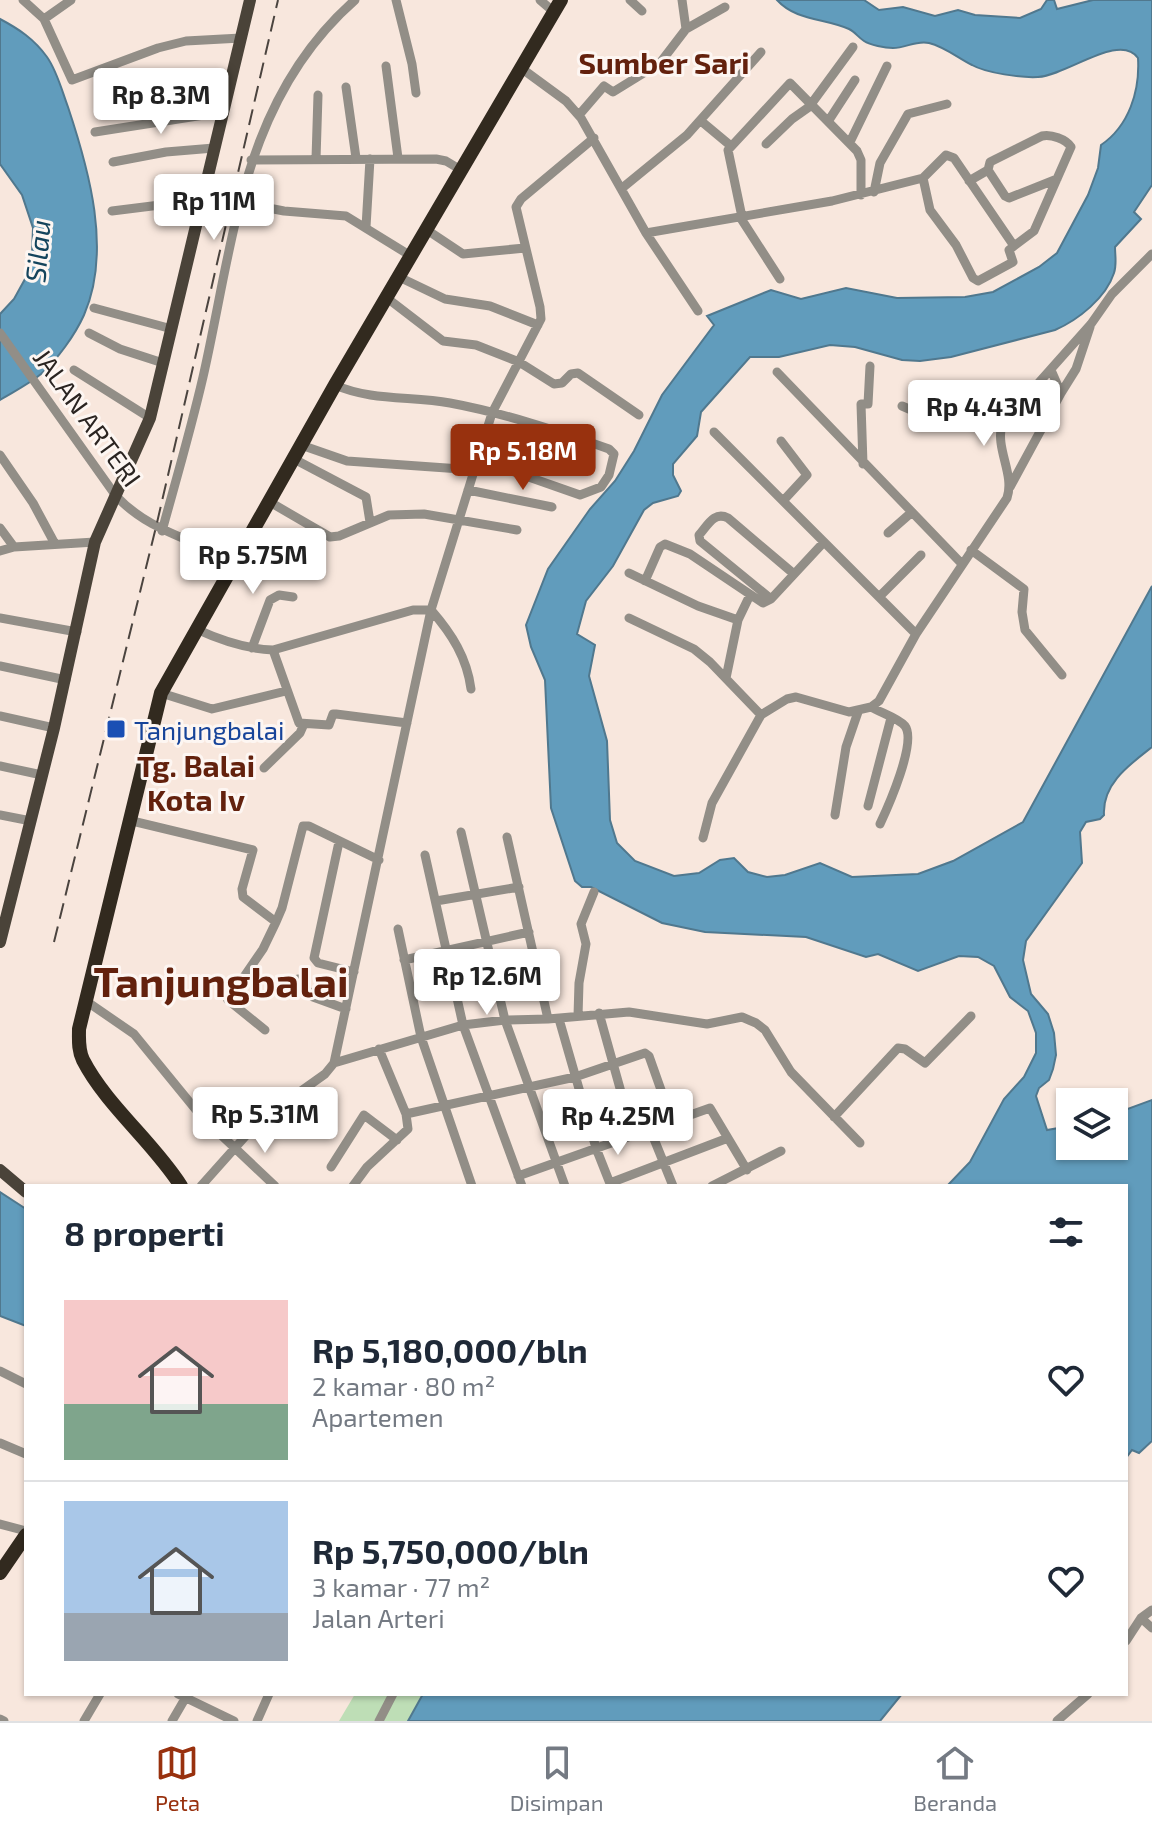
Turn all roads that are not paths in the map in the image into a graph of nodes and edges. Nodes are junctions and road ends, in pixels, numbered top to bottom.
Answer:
1 (23, 0) edge
2 (71, 0) edge
3 (250, 0) edge
4 (355, 0) edge
5 (396, 0) edge
6 (540, 0) edge
7 (630, 0) edge
8 (682, 0) edge
9 (558, 6) edge
10 (725, 7) dead end
11 (642, 11) dead end
12 (44, 19) junction
13 (686, 29) junction
14 (241, 38) junction
15 (853, 47) dead end
16 (761, 52) dead end
17 (386, 66) dead end
18 (887, 66) dead end
19 (521, 68) junction
20 (855, 80) dead end
21 (346, 87) dead end
22 (416, 93) dead end
23 (318, 95) dead end
24 (813, 103) junction
25 (947, 104) dead end
26 (223, 112) junction
27 (579, 115) junction
28 (829, 120) junction
29 (701, 121) junction
30 (95, 132) dead end
31 (594, 138) junction
32 (850, 142) junction
33 (766, 144) dead end
34 (731, 146) junction
35 (214, 148) junction
36 (356, 158) junction
37 (398, 158) junction
38 (316, 159) junction
39 (370, 159) junction
40 (251, 160) junction
41 (113, 162) dead end
42 (461, 170) junction
43 (988, 170) junction
44 (923, 178) junction
45 (1057, 179) junction
46 (969, 181) junction
47 (621, 189) junction
48 (874, 192) junction
49 (861, 195) junction
50 (201, 204) junction
51 (258, 206) dead end
52 (112, 211) dead end
53 (741, 217) junction
54 (366, 227) junction
55 (427, 230) junction
56 (646, 233) junction
57 (1014, 246) junction
58 (525, 248) junction
59 (1152, 254) edge
60 (411, 256) junction
61 (399, 277) junction
62 (780, 279) dead end
63 (387, 298) junction
64 (94, 308) dead end
65 (698, 311) dead end
66 (1091, 324) junction
67 (538, 325) junction
68 (172, 329) junction
69 (0, 333) edge
70 (89, 333) dead end
71 (519, 362) junction
72 (163, 363) junction
73 (870, 366) dead end
74 (74, 370) dead end
75 (1051, 370) junction
76 (777, 372) dead end
77 (335, 385) junction
78 (1061, 393) junction
79 (902, 406) dead end
80 (492, 413) junction
81 (639, 415) dead end
82 (150, 418) junction
83 (1002, 424) junction
84 (714, 432) dead end
85 (781, 441) dead end
86 (301, 445) junction
87 (0, 455) edge
88 (294, 459) junction
89 (477, 459) junction
90 (863, 464) junction
91 (475, 470) junction
92 (1010, 487) junction
93 (468, 490) junction
94 (116, 496) junction
95 (268, 501) junction
96 (783, 501) junction
97 (552, 507) dead end
98 (912, 512) junction
99 (459, 519) junction
100 (370, 522) junction
101 (0, 528) edge
102 (517, 530) dead end
103 (162, 531) junction
104 (888, 533) dead end
105 (700, 541) junction
106 (95, 542) junction
107 (824, 542) junction
108 (55, 544) junction
109 (14, 547) junction
110 (971, 550) junction
111 (0, 551) edge
112 (690, 554) junction
113 (921, 555) dead end
114 (233, 561) junction
115 (962, 564) junction
116 (629, 573) dead end
117 (794, 574) junction
118 (645, 581) junction
119 (750, 595) junction
120 (293, 597) dead end
121 (879, 597) junction
122 (771, 599) junction
123 (431, 610) junction
124 (0, 618) edge
125 (629, 618) dead end
126 (738, 620) junction
127 (196, 629) junction
128 (77, 632) junction
129 (916, 634) junction
130 (252, 648) junction
131 (273, 650) junction
132 (0, 666) edge
133 (1062, 675) dead end
134 (726, 678) junction
135 (66, 680) junction
136 (471, 689) dead end
137 (286, 691) junction
138 (161, 693) junction
139 (871, 707) junction
140 (858, 712) junction
141 (761, 715) junction
142 (0, 716) edge
143 (891, 718) junction
144 (407, 723) junction
145 (304, 724) junction
146 (54, 728) junction
147 (0, 766) edge
148 (264, 768) dead end
149 (42, 775) junction
150 (868, 806) dead end
151 (0, 815) edge
152 (835, 815) dead end
153 (128, 820) junction
154 (31, 821) junction
155 (880, 824) dead end
156 (461, 832) dead end
157 (507, 837) dead end
158 (703, 838) dead end
159 (339, 842) junction
160 (425, 855) dead end
161 (379, 860) junction
162 (519, 887) junction
163 (594, 892) dead end
164 (476, 894) junction
165 (6, 895) edge
166 (436, 901) junction
167 (276, 922) junction
168 (398, 929) dead end
169 (529, 932) junction
170 (0, 942) edge
171 (486, 942) junction
172 (445, 951) junction
173 (404, 960) junction
174 (354, 972) junction
175 (298, 979) dead end
176 (86, 1001) junction
177 (346, 1009) junction
178 (599, 1013) junction
179 (578, 1016) junction
180 (971, 1016) dead end
181 (548, 1019) junction
182 (559, 1019) junction
183 (505, 1020) junction
184 (463, 1025) junction
185 (265, 1030) dead end
186 (421, 1037) junction
187 (379, 1049) junction
188 (334, 1063) junction
189 (612, 1063) junction
190 (575, 1077) junction
191 (528, 1088) junction
192 (488, 1097) junction
193 (445, 1104) junction
194 (406, 1114) junction
195 (834, 1117) junction
196 (672, 1121) junction
197 (650, 1129) junction
198 (633, 1135) junction
199 (728, 1138) junction
200 (397, 1140) junction
201 (860, 1143) dead end
202 (234, 1148) junction
203 (596, 1148) junction
204 (781, 1151) dead end
205 (556, 1161) junction
206 (664, 1164) junction
207 (331, 1167) dead end
208 (0, 1170) edge
209 (747, 1170) junction
210 (520, 1181) edge
211 (179, 1184) edge
212 (203, 1184) edge
213 (273, 1184) edge
214 (354, 1184) edge
215 (471, 1184) edge
216 (564, 1184) edge
217 (610, 1184) edge
218 (672, 1184) edge
219 (716, 1184) edge
220 (24, 1190) edge
221 (0, 1371) edge
222 (24, 1383) edge
223 (0, 1443) edge
224 (24, 1453) edge
225 (0, 1524) edge
226 (24, 1532) edge
227 (24, 1536) edge
228 (0, 1573) edge
229 (1152, 1610) edge
230 (1141, 1618) junction
231 (1152, 1628) edge
232 (1128, 1638) edge
233 (99, 1696) edge
234 (182, 1696) edge
235 (268, 1696) edge
236 (392, 1696) edge
237 (1086, 1696) edge
238 (84, 1721) edge
239 (172, 1721) edge
240 (234, 1721) edge
241 (257, 1721) edge
242 (379, 1721) edge
243 (1057, 1721) edge

1 - 12 street
2 - 12 street
3 - 14 main road
4 - 40 street
5 - 22 street
6 - 9 street
7 - 11 street
8 - 13 street
9 - 19 highway
10 - 13 street
12 - 14 street
13 - 27 street
14 - 26 main road
15 - 24 street
16 - 29 street
17 - 37 street
18 - 32 street
19 - 27 street
19 - 42 highway
20 - 28 street
21 - 36 street
23 - 38 street
24 - 28 street
24 - 33 street
24 - 34 street
25 - 48 street
26 - 30 street
26 - 35 main road
27 - 31 street
28 - 32 street
29 - 34 street
29 - 47 street
31 - 47 street
31 - 58 street
32 - 49 street
34 - 53 street
35 - 41 street
35 - 50 main road
36 - 38 street
36 - 39 street
37 - 39 street
37 - 42 street
38 - 40 street
39 - 54 street
40 - 103 street
42 - 55 highway
43 - 45 street
43 - 45 street
43 - 46 street
44 - 46 street
44 - 48 street
44 - 57 street
45 - 57 street
46 - 57 street
47 - 56 street
48 - 49 street
49 - 53 street
50 - 52 street
50 - 68 main road
51 - 54 street
53 - 56 street
53 - 62 street
54 - 60 street
55 - 58 street
55 - 60 highway
56 - 65 street
58 - 67 street
59 - 66 street
60 - 61 highway
61 - 63 highway
61 - 67 street
63 - 71 street
63 - 77 highway
64 - 68 street
66 - 75 street
66 - 78 street
67 - 71 street
68 - 72 main road
69 - 94 street, JALAN ARTERI
70 - 72 street
71 - 80 street
71 - 81 street
72 - 82 main road
73 - 90 street
74 - 82 street
75 - 78 street
75 - 83 street
76 - 90 street
77 - 80 street
77 - 86 highway
78 - 92 street
79 - 83 street
80 - 89 street
80 - 89 street
82 - 94 main road
83 - 92 street
84 - 96 street
85 - 96 street
86 - 88 highway
86 - 91 street
87 - 108 street
88 - 95 highway
88 - 100 street
89 - 91 street
90 - 98 street
91 - 93 street
92 - 110 street
93 - 97 street
93 - 99 street
94 - 103 street, JALAN ARTERI
94 - 106 main road
95 - 100 street
95 - 114 highway
96 - 107 street
98 - 104 street
98 - 115 street
99 - 100 street
99 - 102 street
99 - 123 street
101 - 109 street
103 - 114 street, JALAN ARTERI
105 - 112 street
105 - 117 street
105 - 122 street
106 - 108 street
106 - 128 main road
107 - 117 street
107 - 121 street
108 - 109 street
109 - 111 street
110 - 115 street
110 - 133 street
112 - 118 street
112 - 119 street
113 - 121 street
114 - 127 highway
115 - 129 street
116 - 118 street
117 - 122 street
118 - 126 street
119 - 122 street
119 - 126 street
120 - 130 street
121 - 129 street
123 - 131 street
123 - 136 street
123 - 144 street
124 - 128 street
125 - 134 street
126 - 134 street
127 - 130 street
127 - 138 highway
128 - 135 main road
129 - 139 street
130 - 131 street
131 - 137 street
132 - 135 street
134 - 141 street
135 - 146 main road
137 - 138 street
137 - 145 street
138 - 153 highway
139 - 140 street
139 - 143 street
140 - 141 street
140 - 152 street
141 - 158 street
142 - 146 street
143 - 150 street
143 - 155 street
144 - 145 street
144 - 161 street
145 - 148 street
146 - 149 main road
147 - 149 street
149 - 154 main road
151 - 154 street
153 - 167 street
153 - 176 highway
154 - 165 main road
156 - 164 street
157 - 162 street
159 - 161 street
159 - 167 street
159 - 174 street
160 - 166 street
161 - 174 street
162 - 164 street
162 - 169 street
163 - 179 street
164 - 166 street
164 - 171 street
165 - 170 main road
166 - 172 street
167 - 185 street
168 - 173 street
169 - 171 street
169 - 181 street
171 - 172 street
171 - 183 street
172 - 173 street
172 - 184 street
173 - 186 street
174 - 177 street
175 - 177 street
176 - 202 street
176 - 211 highway
177 - 188 street
178 - 179 street
178 - 189 street
178 - 195 street
179 - 182 street
180 - 195 street
181 - 182 street
181 - 183 street
182 - 190 street
183 - 184 street
183 - 191 street
184 - 186 street
184 - 192 street
186 - 187 street
186 - 193 street
187 - 188 street
187 - 194 street
188 - 202 street
189 - 190 street
189 - 196 street
189 - 198 street
190 - 191 street
190 - 203 street
191 - 192 street
191 - 205 street
192 - 193 street
192 - 210 street
193 - 194 street
193 - 215 street
194 - 200 street
195 - 201 street
196 - 197 street
196 - 199 street
197 - 198 street
197 - 206 street
198 - 203 street
199 - 206 street
199 - 209 street
200 - 207 street
200 - 214 street
202 - 212 street
202 - 213 street
203 - 205 street
203 - 217 street
204 - 209 street
205 - 210 street
205 - 216 street
206 - 217 street
206 - 218 street
208 - 220 main road
209 - 219 street
221 - 222 street
223 - 224 street
225 - 226 street
227 - 228 highway
229 - 230 street
230 - 231 street
230 - 232 street
233 - 238 street
234 - 239 street
234 - 240 street
235 - 241 street
236 - 242 street
237 - 243 street

